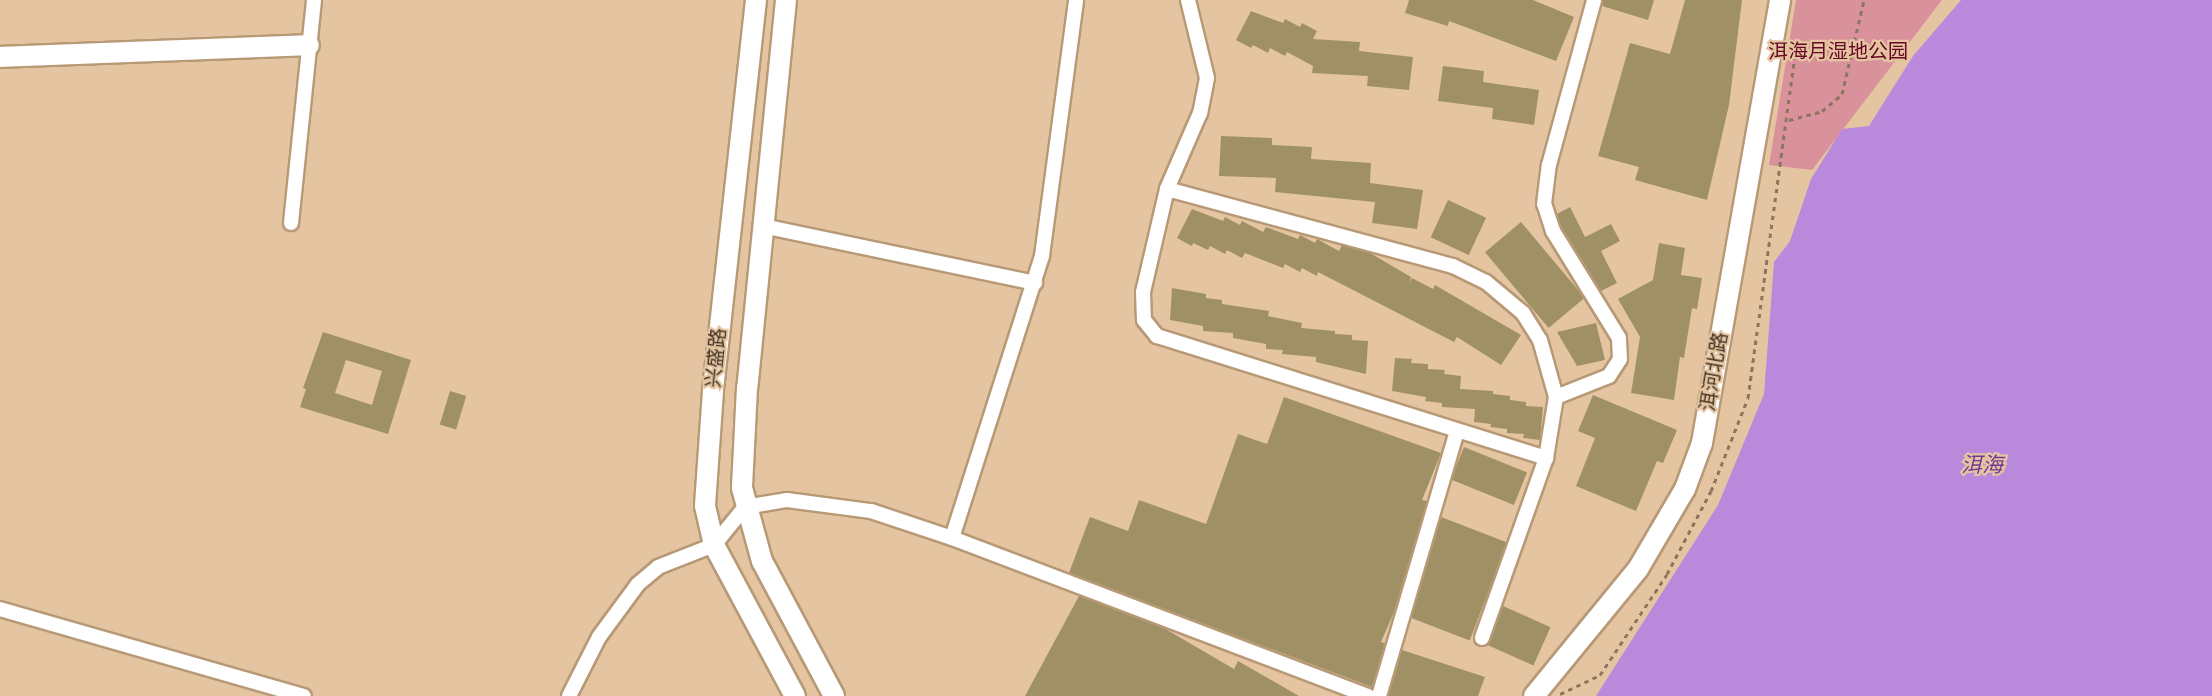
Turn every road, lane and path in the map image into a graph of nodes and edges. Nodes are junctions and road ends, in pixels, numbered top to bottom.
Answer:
1 (314, 0) edge
2 (756, 0) edge
3 (786, 0) edge
4 (1076, 0) edge
5 (1188, 0) edge
6 (1594, 0) edge
7 (1780, 0) edge
8 (1864, 0) edge
9 (309, 45) junction
10 (0, 57) edge
11 (1788, 120) dead end
12 (1167, 189) junction
13 (291, 223) dead end
14 (763, 226) junction
15 (1035, 283) junction
16 (1556, 397) junction
17 (1457, 430) junction
18 (1546, 458) junction
19 (745, 507) junction
20 (952, 538) junction
21 (714, 545) junction
22 (0, 609) edge
23 (1482, 638) dead end
24 (304, 696) edge
25 (569, 696) edge
26 (795, 696) edge
27 (834, 696) edge
28 (1368, 696) edge
29 (1378, 696) edge
30 (1534, 696) edge

1 - 9 street
2 - 21 street, 兴盛路
3 - 14 street, 兴盛路
4 - 15 street
5 - 12 street
6 - 16 street
7 - 30 street, 洱河北路
8 - 11 path
9 - 10 street
9 - 13 street
12 - 16 street
12 - 17 street
14 - 15 street
14 - 19 street, 兴盛路
15 - 20 street
16 - 18 street
17 - 18 street
17 - 29 street
18 - 23 street
19 - 20 street
19 - 21 street
19 - 27 street, 兴盛路
20 - 28 street
21 - 25 street
21 - 26 street, 兴盛路
22 - 24 street

